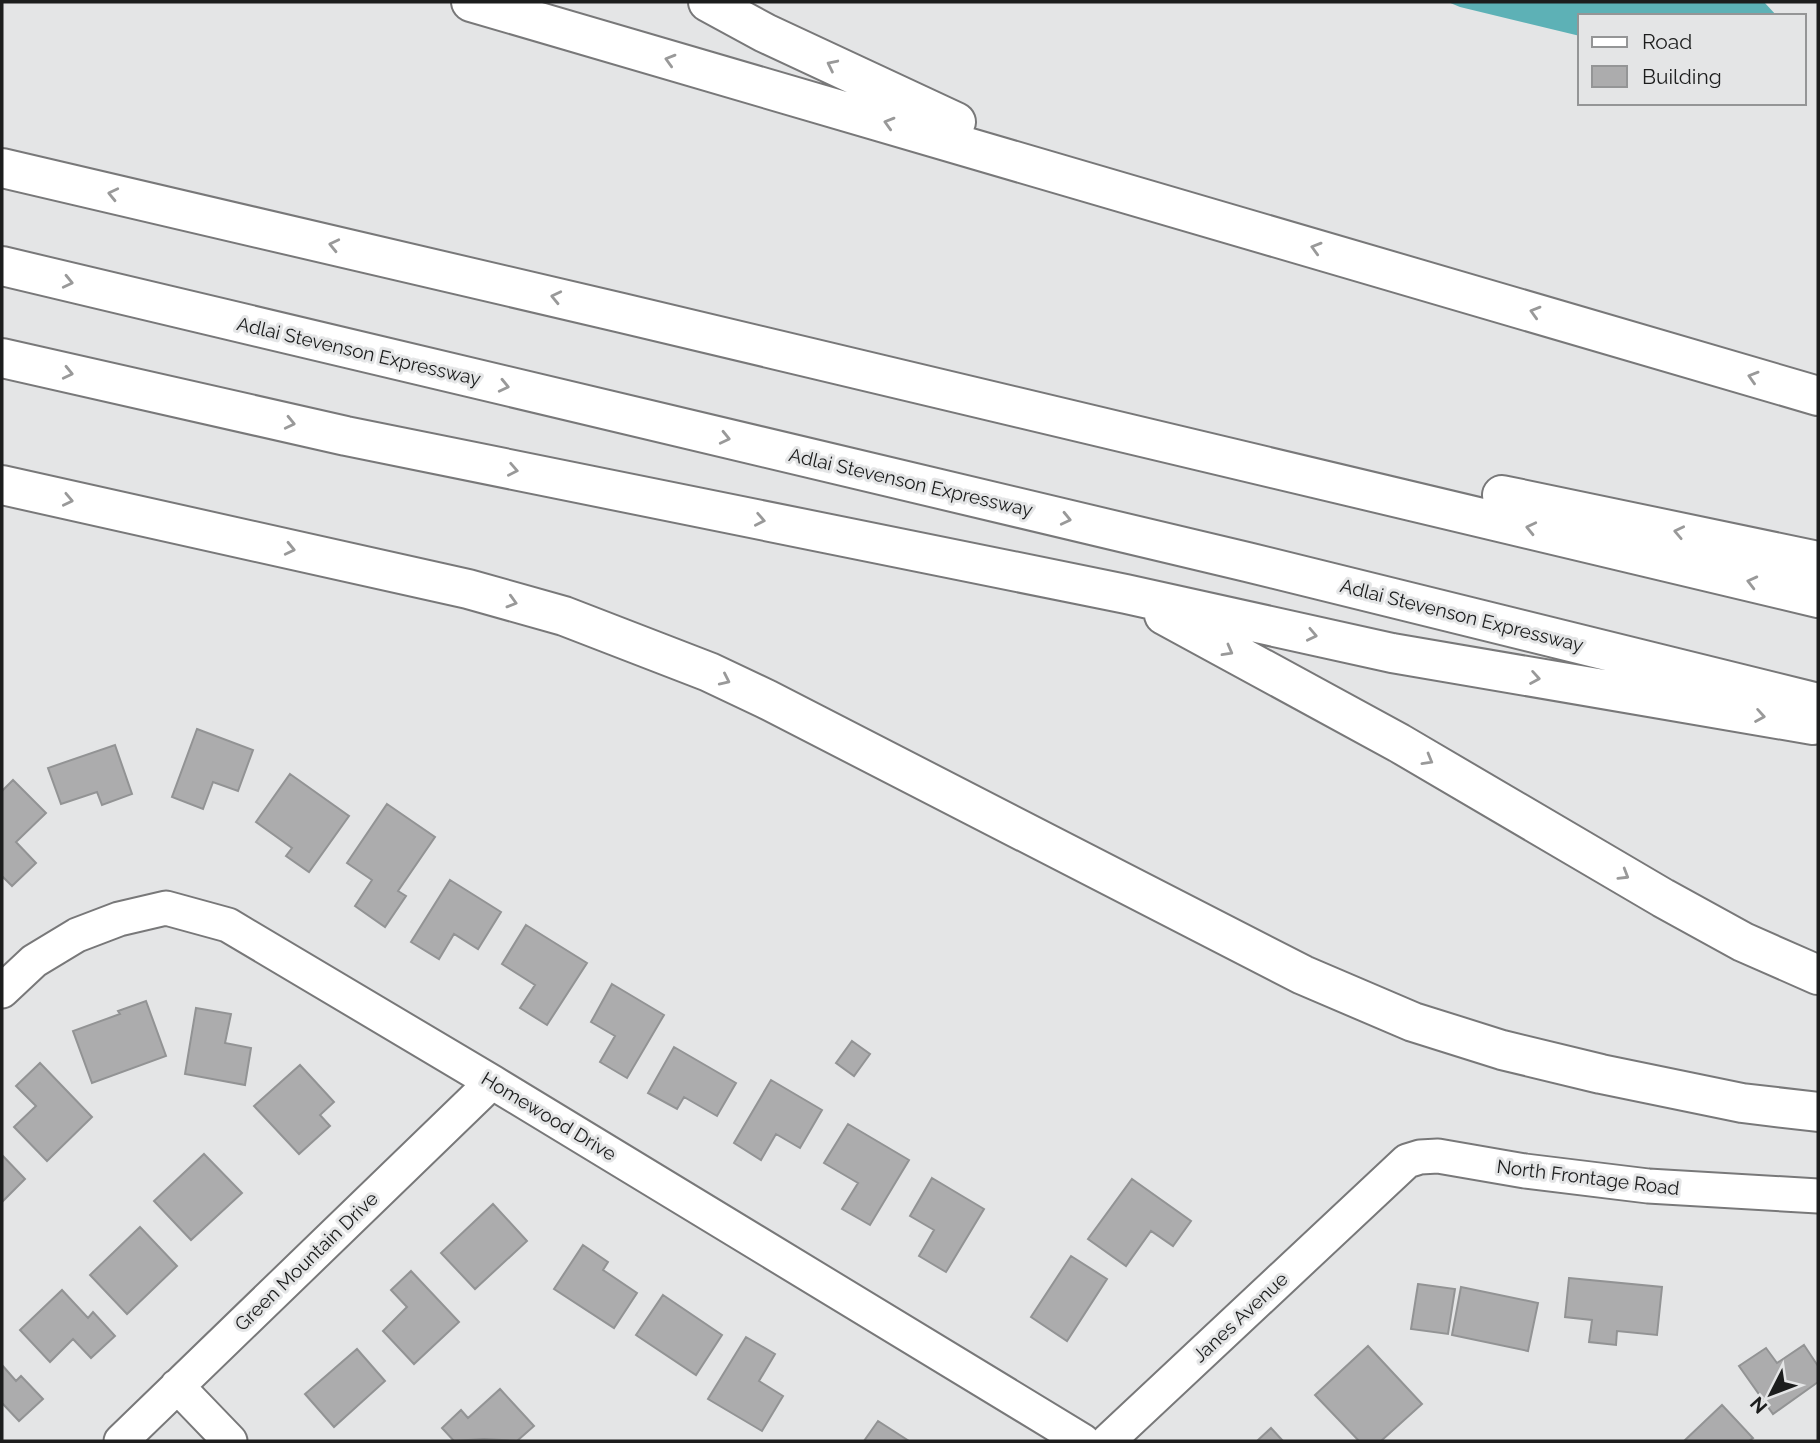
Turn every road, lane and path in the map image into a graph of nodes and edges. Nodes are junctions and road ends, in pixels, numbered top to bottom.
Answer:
1 (471, 2) edge
2 (708, 2) edge
3 (2, 168) edge
4 (1095, 183) junction
5 (2, 266) edge
6 (622, 313) junction
7 (2, 358) edge
8 (1818, 396) edge
9 (2, 485) edge
10 (1818, 561) edge
11 (1126, 594) junction
12 (1818, 598) edge
13 (1818, 703) edge
14 (1818, 726) edge
15 (1818, 975) edge
16 (2, 991) edge
17 (492, 1082) junction
18 (1818, 1112) edge
19 (1371, 1192) joint
20 (1818, 1196) edge
21 (177, 1386) junction
22 (121, 1441) edge
23 (230, 1441) edge
24 (1083, 1441) edge
25 (1108, 1441) edge

4 -> 1 highway
4 -> 2 highway
6 -> 3 highway
8 -> 4 highway
5 -> 13 highway, Adlai Stevenson Expressway
10 -> 6 highway
12 -> 6 highway
7 -> 11 highway
9 -> 18 highway
11 -> 14 highway
11 -> 15 highway
16 - 17 street, Homewood Drive
17 - 21 street, Green Mountain Drive
17 - 24 street, Homewood Drive
19 - 20 street, North Frontage Road
19 - 25 street, Janes Avenue
21 - 22 street, Green Mountain Drive
21 - 23 street

